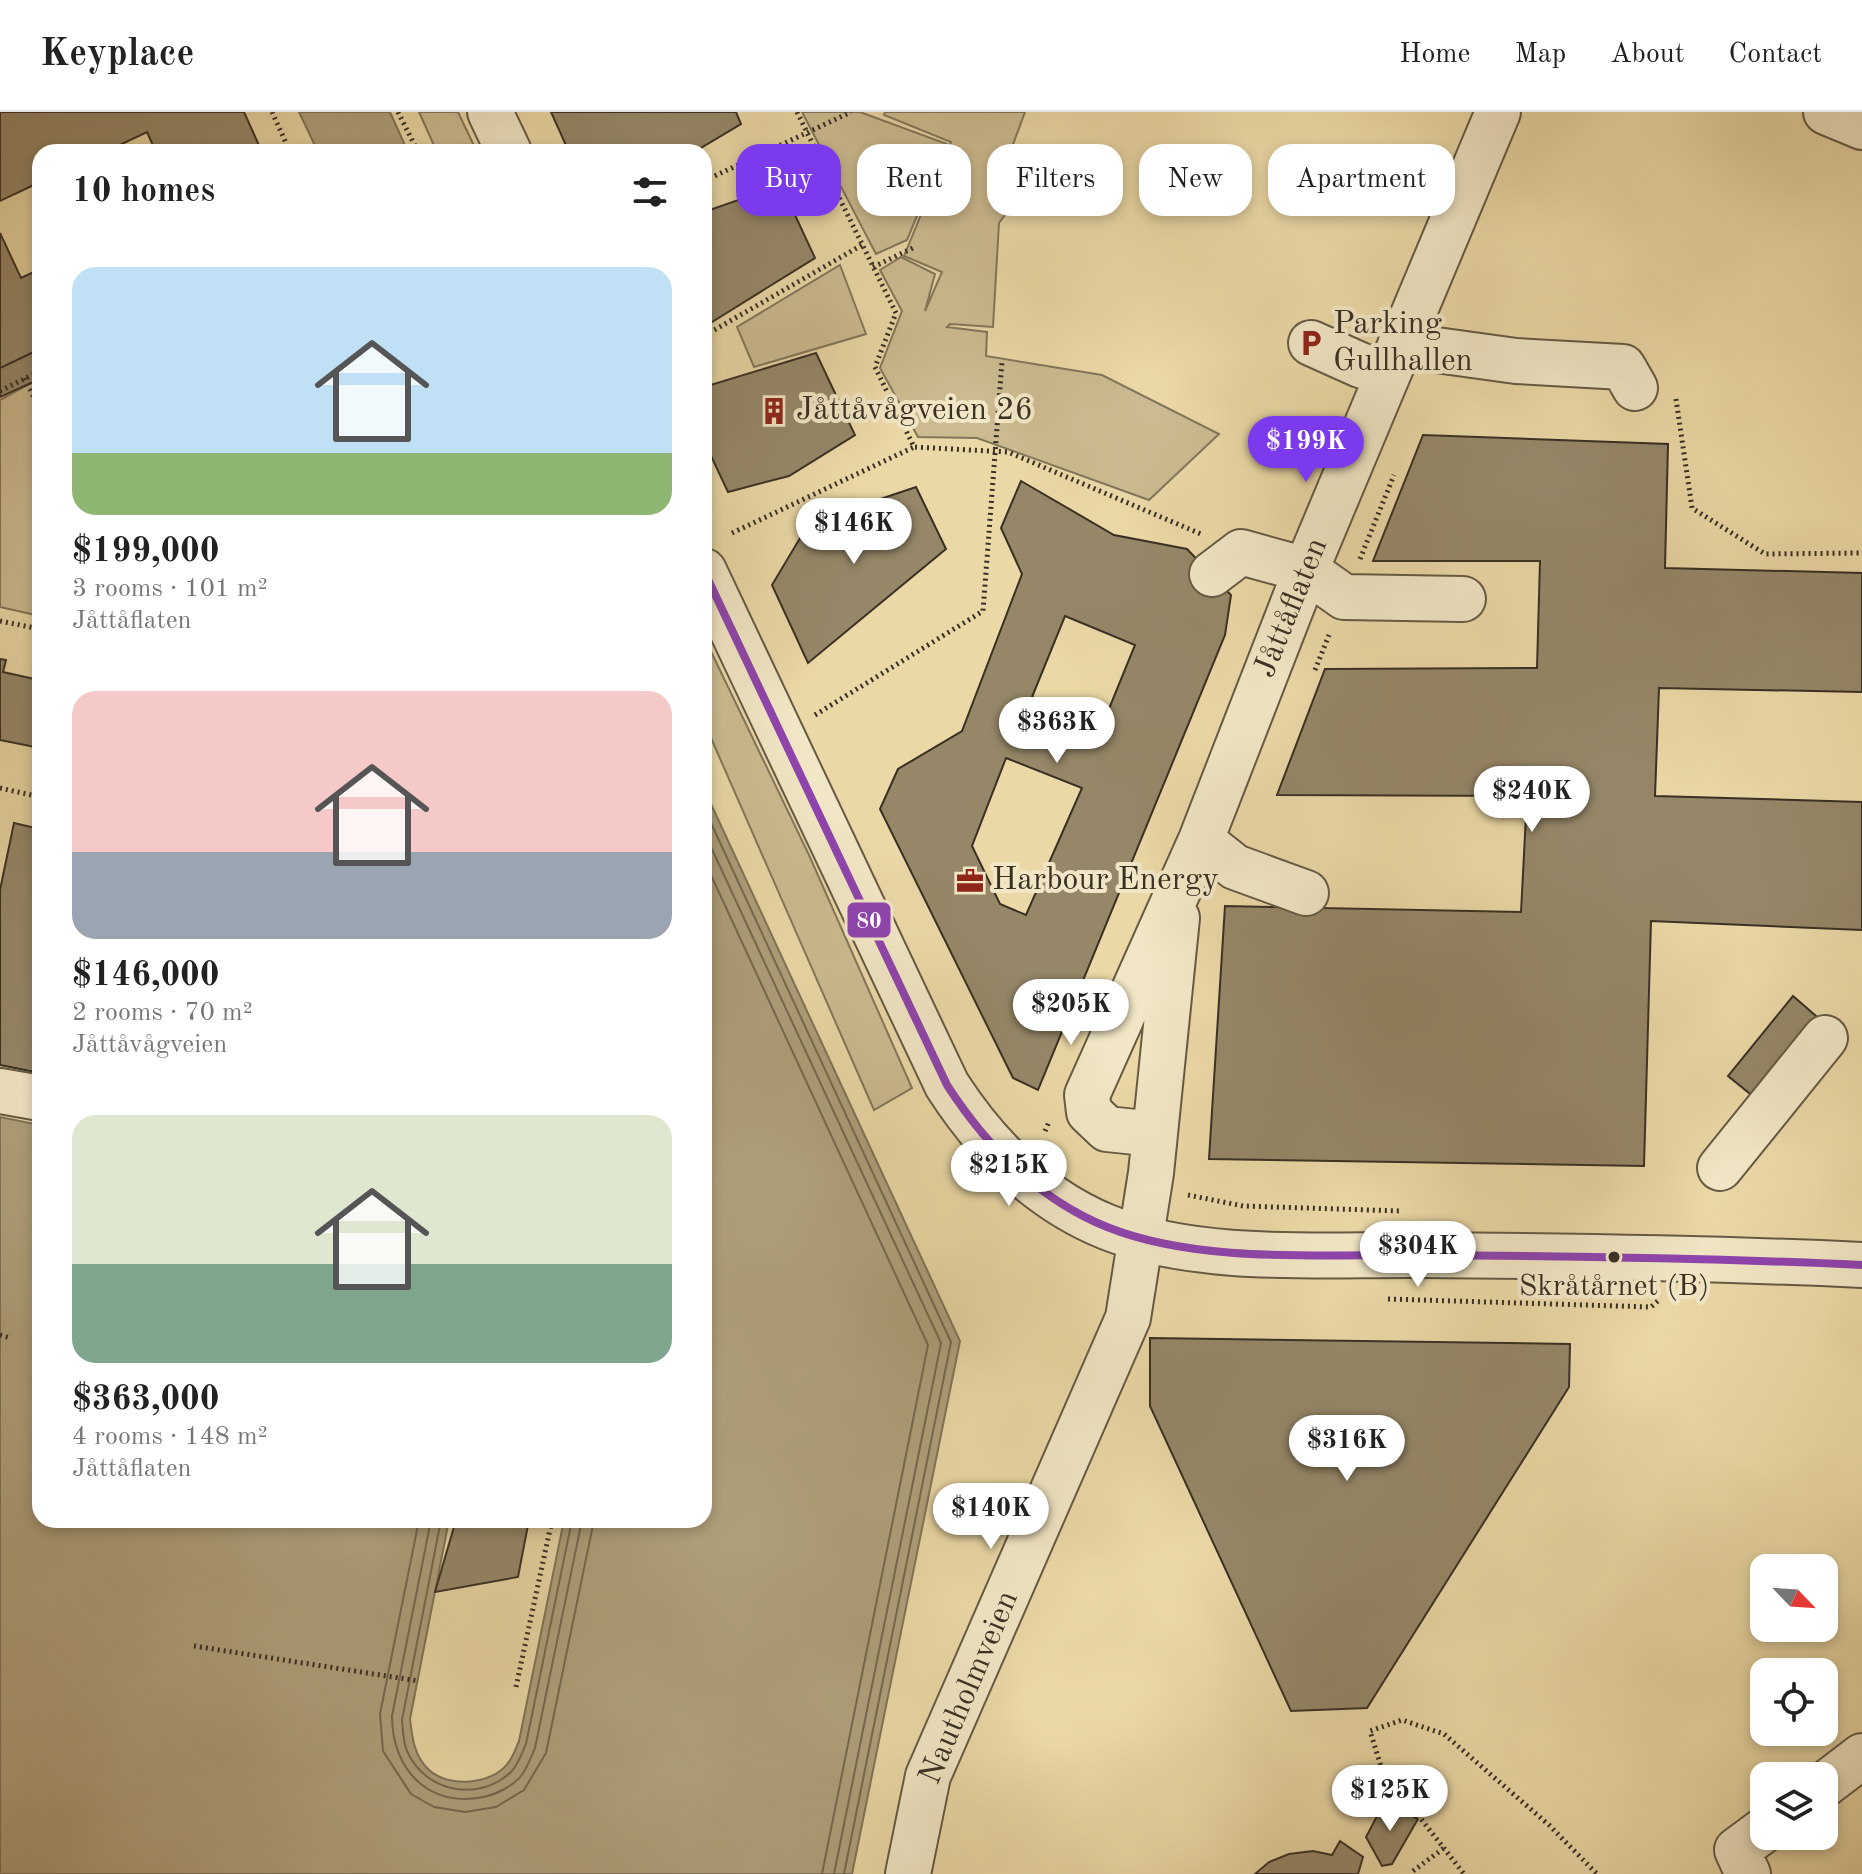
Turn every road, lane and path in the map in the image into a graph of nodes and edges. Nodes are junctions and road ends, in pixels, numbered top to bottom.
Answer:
1 (272, 112) edge
2 (398, 112) edge
3 (490, 112) edge
4 (797, 112) edge
5 (851, 112) edge
6 (1498, 112) edge
7 (1826, 112) edge
8 (1862, 127) edge
9 (808, 133) junction
10 (286, 144) edge
11 (414, 144) edge
12 (505, 144) edge
13 (712, 177) edge
14 (862, 245) junction
15 (915, 247) dead end
16 (873, 267) junction
17 (712, 331) edge
18 (1311, 343) dead end
19 (1394, 360) junction
20 (1002, 362) dead end
21 (32, 375) edge
22 (25, 378) junction
23 (1654, 390) joint
24 (0, 391) edge
25 (32, 393) edge
26 (914, 447) junction
27 (995, 451) junction
28 (732, 533) dead end
29 (1862, 553) edge
30 (1226, 563) joint
31 (1306, 570) junction
32 (712, 588) edge
33 (1463, 599) dead end
34 (0, 621) edge
35 (32, 627) edge
36 (810, 718) dead end
37 (0, 788) edge
38 (32, 795) edge
39 (1201, 840) junction
40 (1181, 884) junction
41 (1306, 893) dead end
42 (1825, 1038) dead end
43 (0, 1091) edge
44 (32, 1097) edge
45 (1155, 1134) junction
46 (1720, 1168) dead end
47 (1149, 1187) junction
48 (1402, 1211) dead end
49 (1141, 1238) junction
50 (1862, 1265) edge
51 (0, 1335) edge
52 (10, 1338) dead end
53 (550, 1528) edge
54 (194, 1646) dead end
55 (419, 1681) dead end
56 (516, 1687) dead end
57 (1862, 1756) edge
58 (1838, 1774) edge
59 (1393, 1805) dead end
60 (1414, 1810) dead end
61 (1750, 1840) edge
62 (1444, 1848) junction
63 (1413, 1871) dead end
64 (908, 1874) edge
65 (1464, 1874) edge
66 (1597, 1874) edge
67 (1748, 1874) edge

1 - 10 path
2 - 11 path
3 - 12 street
4 - 9 path
5 - 9 path
6 - 19 street, Jåttåflaten
7 - 8 street
9 - 13 path
9 - 14 path
14 - 16 path
14 - 17 path
15 - 16 path
16 - 26 path
18 - 19 street
19 - 23 street
19 - 31 street, Jåttåflaten
20 - 27 path
21 - 22 path
22 - 24 path
22 - 25 path
23 - 29 path
26 - 27 path
26 - 28 path
27 - 30 path
27 - 36 path
30 - 31 street
31 - 33 street
31 - 39 street, Jåttåflaten
32 - 49 street
34 - 35 path
37 - 38 path
39 - 40 street, Jåttåflaten
39 - 41 street
40 - 45 street, Jåttåflaten
40 - 45 street, Jåttåflaten
42 - 46 street
43 - 44 street
45 - 47 street, Jåttåflaten
47 - 48 path
47 - 49 street, Jåttåflaten
49 - 50 street
49 - 64 street, Nautholmveien
51 - 52 path
53 - 56 path
54 - 55 path
57 - 58 street
59 - 66 path
60 - 62 path
61 - 67 street
62 - 63 path
62 - 65 path

